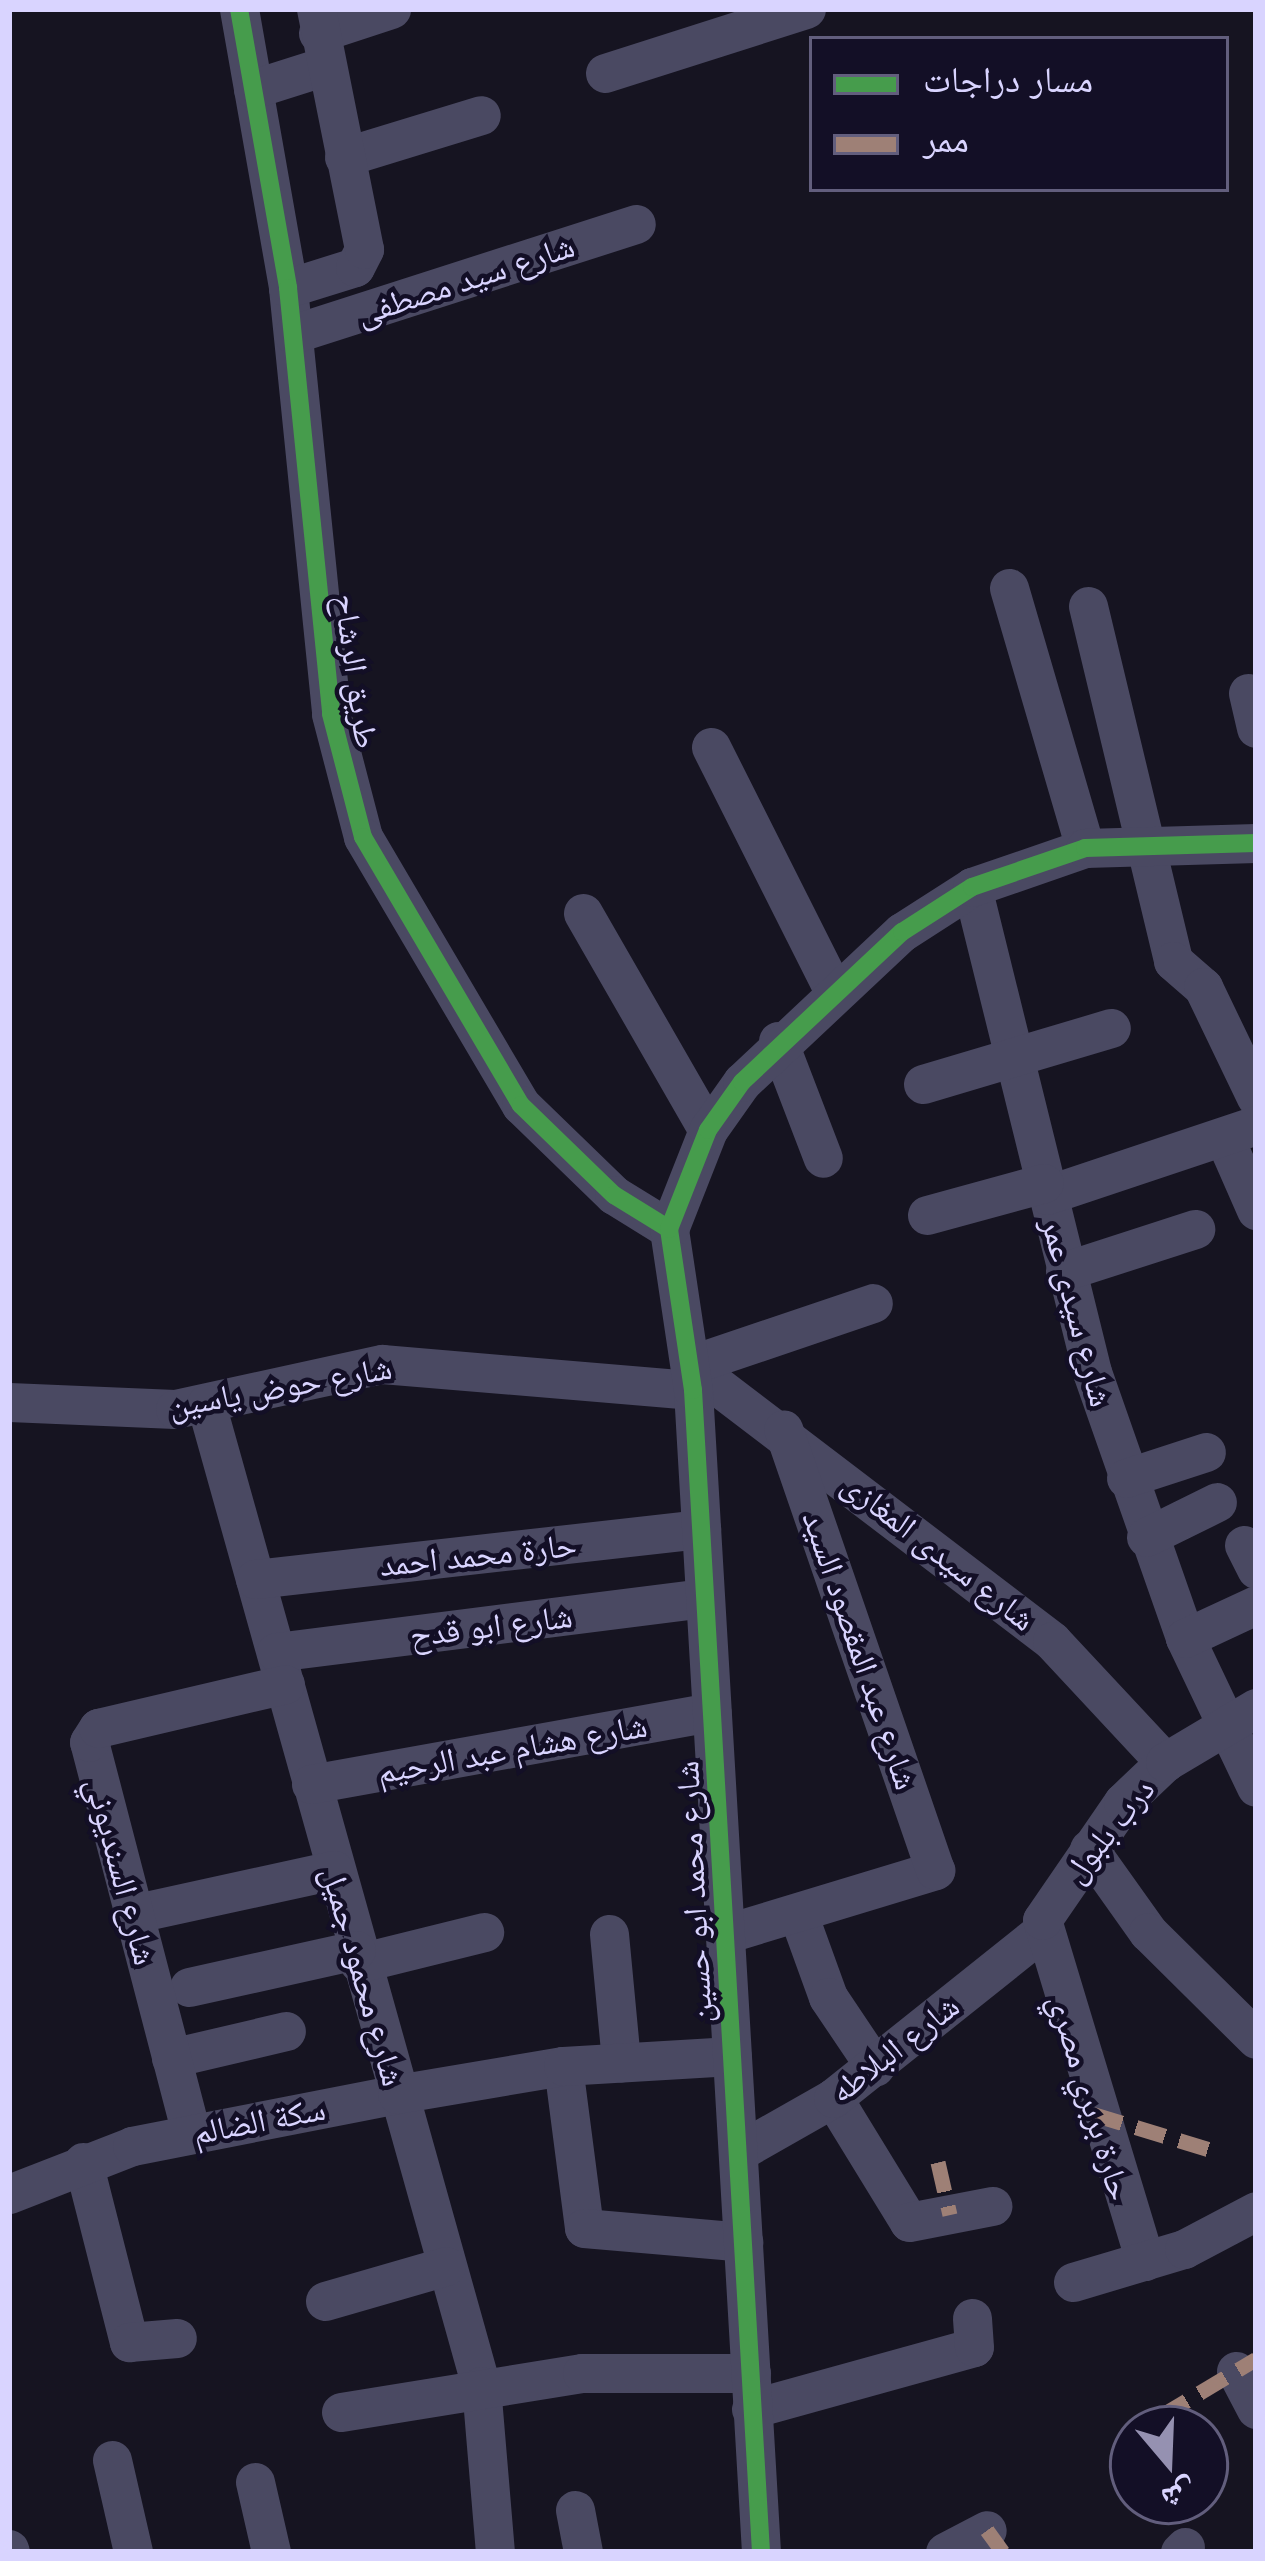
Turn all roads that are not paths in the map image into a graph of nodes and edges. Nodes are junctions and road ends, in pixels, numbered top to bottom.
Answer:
1 (239, 9) edge
2 (391, 9) edge
3 (806, 9) edge
4 (319, 36) edge
5 (605, 73) dead end
6 (254, 89) junction
7 (481, 115) dead end
8 (344, 157) junction
9 (637, 224) dead end
10 (288, 288) junction
11 (292, 334) junction
12 (1009, 589) dead end
13 (1088, 606) dead end
14 (710, 747) dead end
15 (1146, 839) junction
16 (1256, 843) edge
17 (1085, 848) junction
18 (972, 887) junction
19 (583, 913) dead end
20 (832, 988) junction
21 (1111, 1028) dead end
22 (1244, 1040) edge
23 (778, 1041) junction
24 (1012, 1058) junction
25 (923, 1084) dead end
26 (1256, 1097) edge
27 (708, 1130) junction
28 (1240, 1131) edge
29 (823, 1158) dead end
30 (1045, 1189) junction
31 (1256, 1210) edge
32 (927, 1215) dead end
33 (1196, 1228) dead end
34 (669, 1229) junction
35 (1065, 1271) junction
36 (873, 1303) dead end
37 (692, 1378) junction
38 (9, 1402) edge
39 (206, 1404) junction
40 (783, 1430) junction
41 (1206, 1452) dead end
42 (1126, 1478) junction
43 (1217, 1502) dead end
44 (701, 1528) junction
45 (1146, 1537) junction
46 (255, 1579) junction
47 (705, 1598) junction
48 (1256, 1605) edge
49 (1185, 1638) junction
50 (280, 1668) junction
51 (712, 1712) junction
52 (1241, 1716) edge
53 (1165, 1762) junction
54 (311, 1784) junction
55 (1256, 1787) edge
56 (1089, 1849) junction
57 (334, 1870) junction
58 (132, 1914) junction
59 (798, 1914) junction
60 (1041, 1932) junction
61 (484, 1933) dead end
62 (609, 1934) dead end
63 (725, 1934) junction
64 (358, 1956) junction
65 (189, 1988) dead end
66 (286, 2031) dead end
67 (1256, 2039) edge
68 (732, 2056) junction
69 (171, 2058) junction
70 (621, 2062) junction
71 (563, 2066) junction
72 (875, 2067) junction
73 (397, 2094) junction
74 (833, 2098) junction
75 (191, 2133) junction
76 (738, 2152) junction
77 (83, 2162) junction
78 (11, 2185) edge
79 (992, 2206) dead end
80 (1256, 2211) edge
81 (743, 2242) junction
82 (1145, 2261) junction
83 (446, 2266) junction
84 (1072, 2282) dead end
85 (325, 2301) dead end
86 (972, 2318) dead end
87 (177, 2338) dead end
88 (1236, 2371) dead end
89 (481, 2386) junction
90 (751, 2391) junction
91 (1256, 2409) edge
92 (341, 2412) dead end
93 (112, 2460) dead end
94 (255, 2482) dead end
95 (575, 2510) dead end
96 (987, 2530) dead end
97 (133, 2552) edge
98 (271, 2552) edge
99 (495, 2552) edge
100 (583, 2552) edge
101 (761, 2552) edge
102 (945, 2552) edge

1 - 6 street, طريق الرشاح
2 - 4 street
3 - 5 street
4 - 6 street
4 - 8 street
6 - 10 street, طريق الرشاح
7 - 8 street
8 - 10 street
9 - 11 street, شارع سيد مصطفى
10 - 11 street, طريق الرشاح
11 - 34 street, طريق الرشاح
12 - 17 street
13 - 15 street
14 - 20 street
15 - 16 street
15 - 17 street
15 - 22 street
17 - 18 street
18 - 20 street
18 - 24 street, شارع سيدى عمر
19 - 27 street
20 - 23 street
21 - 24 street
22 - 26 street
23 - 27 street
23 - 29 street
24 - 25 street
24 - 30 street, شارع سيدى عمر
27 - 34 street
28 - 30 street
28 - 31 street
30 - 32 street
30 - 35 street, شارع سيدى عمر
33 - 35 street
34 - 37 street, شارع محمد ابو حسين
35 - 42 street, شارع سيدى عمر
36 - 37 street
37 - 39 street, شارع حوض ياسين
37 - 40 street, شارع سيدى المغازى
37 - 44 street, شارع محمد ابو حسين
38 - 39 street, شارع حوض ياسين
39 - 46 street, شارع محمود جميل
40 - 53 street, شارع سيدى المغازى
40 - 59 street, شارع عبد المقصود السيد
41 - 42 street
42 - 45 street, شارع سيدى عمر
43 - 45 street
44 - 46 street, حارة محمد احمد
44 - 47 street, شارع محمد ابو حسين
45 - 49 street, شارع سيدى عمر
46 - 50 street, شارع محمود جميل
47 - 50 street, شارع ابو قدح
47 - 51 street, شارع محمد ابو حسين
48 - 49 street
49 - 52 street, شارع سيدى عمر
50 - 54 street, شارع محمود جميل
50 - 58 street, شارع السنديوني
51 - 54 street, شارع هشام عبد الرحيم
51 - 63 street, شارع محمد ابو حسين
52 - 53 street, درب بلبول
52 - 55 street, شارع سيدى عمر
53 - 56 street, درب بلبول
54 - 57 street, شارع محمود جميل
56 - 60 street, درب بلبول
56 - 67 street
57 - 58 street
57 - 64 street, شارع محمود جميل
58 - 69 street, شارع السنديوني
59 - 63 street
59 - 72 street
60 - 72 street, شارع البلاطه
60 - 82 street, حارة بربري مصري
61 - 64 street
62 - 70 street
63 - 68 street, شارع محمد ابو حسين
64 - 65 street
64 - 73 street, شارع محمود جميل
66 - 69 street
68 - 70 street, سكة الضالم
68 - 76 street, شارع محمد ابو حسين
69 - 75 street, شارع السنديوني
70 - 71 street, سكة الضالم
71 - 73 street, سكة الضالم
71 - 81 street
72 - 74 street, شارع البلاطه
73 - 75 street, سكة الضالم
73 - 83 street, شارع محمود جميل
74 - 76 street, شارع البلاطه
74 - 79 street
75 - 77 street, سكة الضالم
76 - 81 street, شارع محمد ابو حسين
77 - 78 street, سكة الضالم
77 - 87 street
80 - 82 street
81 - 90 street, شارع محمد ابو حسين
82 - 84 street
83 - 85 street
83 - 89 street, شارع محمود جميل
86 - 90 street
88 - 91 street
89 - 90 street
89 - 92 street
89 - 99 street, شارع محمود جميل
90 - 101 street, شارع محمد ابو حسين
93 - 97 street
94 - 98 street
95 - 100 street
96 - 102 street

